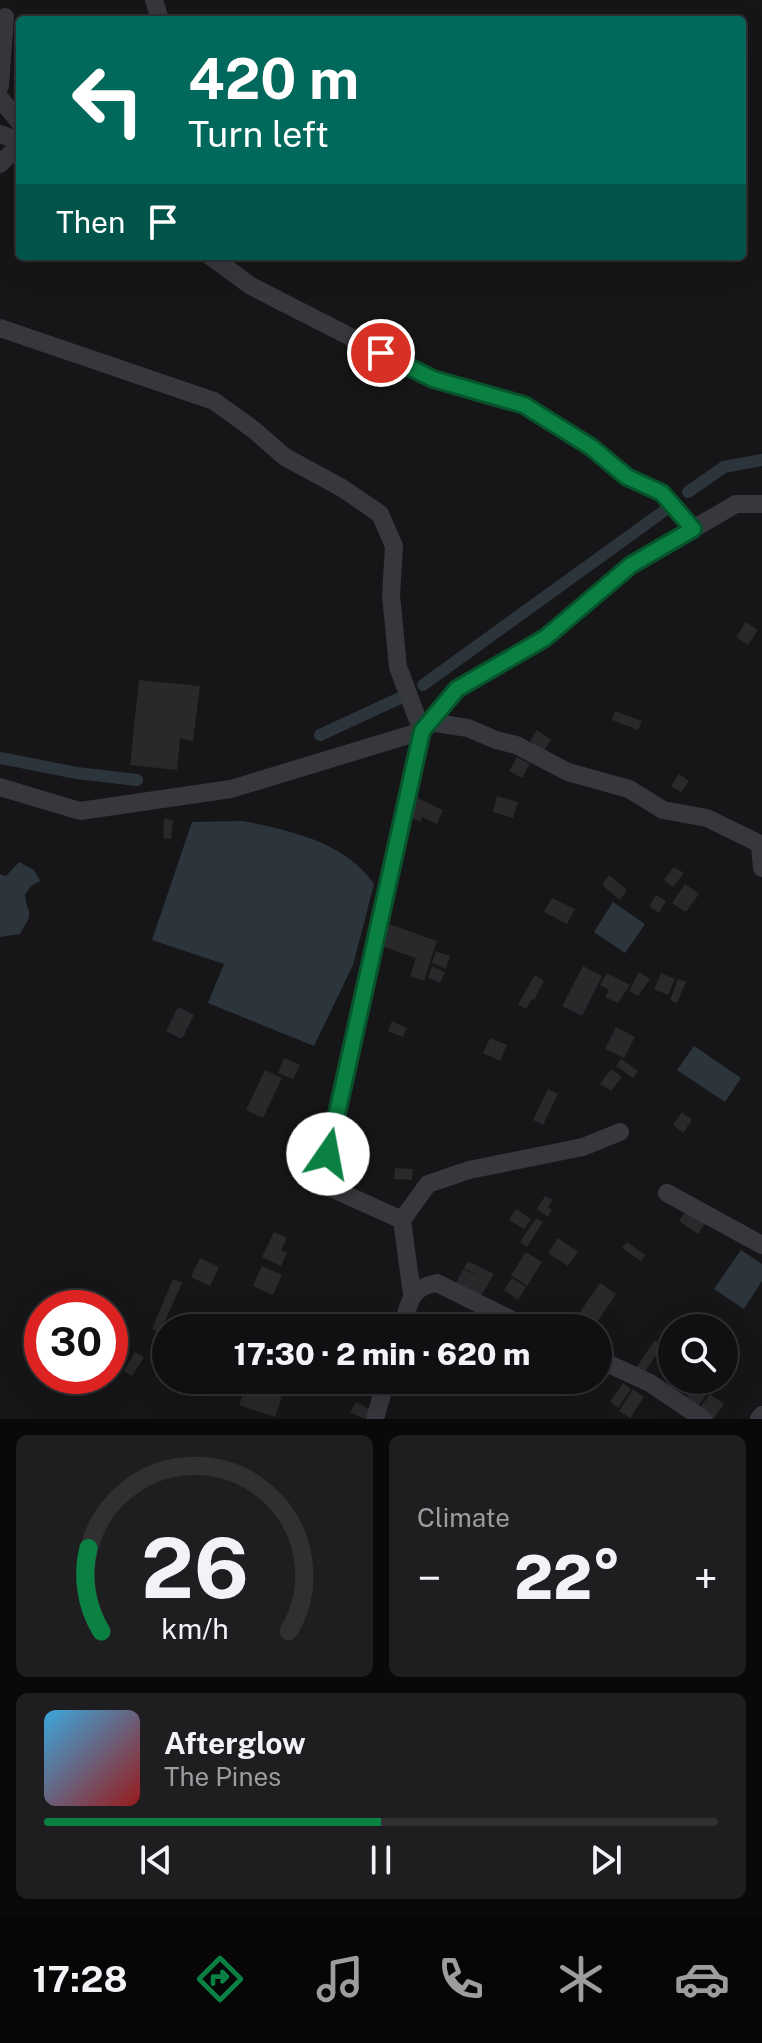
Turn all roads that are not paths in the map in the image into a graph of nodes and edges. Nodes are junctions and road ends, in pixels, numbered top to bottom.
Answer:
1 (5, 17) dead end
2 (0, 86) edge
3 (0, 98) edge
4 (16, 118) edge
5 (16, 153) edge
6 (0, 164) edge
7 (215, 260) edge
8 (235, 260) edge
9 (251, 286) junction
10 (0, 328) edge
11 (762, 504) edge
12 (693, 529) junction
13 (426, 727) junction
14 (0, 787) edge
15 (761, 845) edge
16 (762, 868) edge
17 (620, 1132) dead end
18 (667, 1193) dead end
19 (402, 1220) junction
20 (762, 1245) edge
21 (412, 1294) junction
22 (406, 1314) edge
23 (500, 1314) edge
24 (612, 1365) edge
25 (382, 1394) edge
26 (375, 1419) edge
27 (703, 1419) edge

1 - 2 street
3 - 4 street
5 - 6 street
7 - 9 street
8 - 9 street
9 - 12 street
10 - 13 street
11 - 12 street
12 - 13 street
13 - 14 street
13 - 15 street
13 - 19 street
15 - 16 street
17 - 19 street
18 - 20 street
19 - 21 street
21 - 22 street
21 - 23 street
24 - 27 street
25 - 26 street

